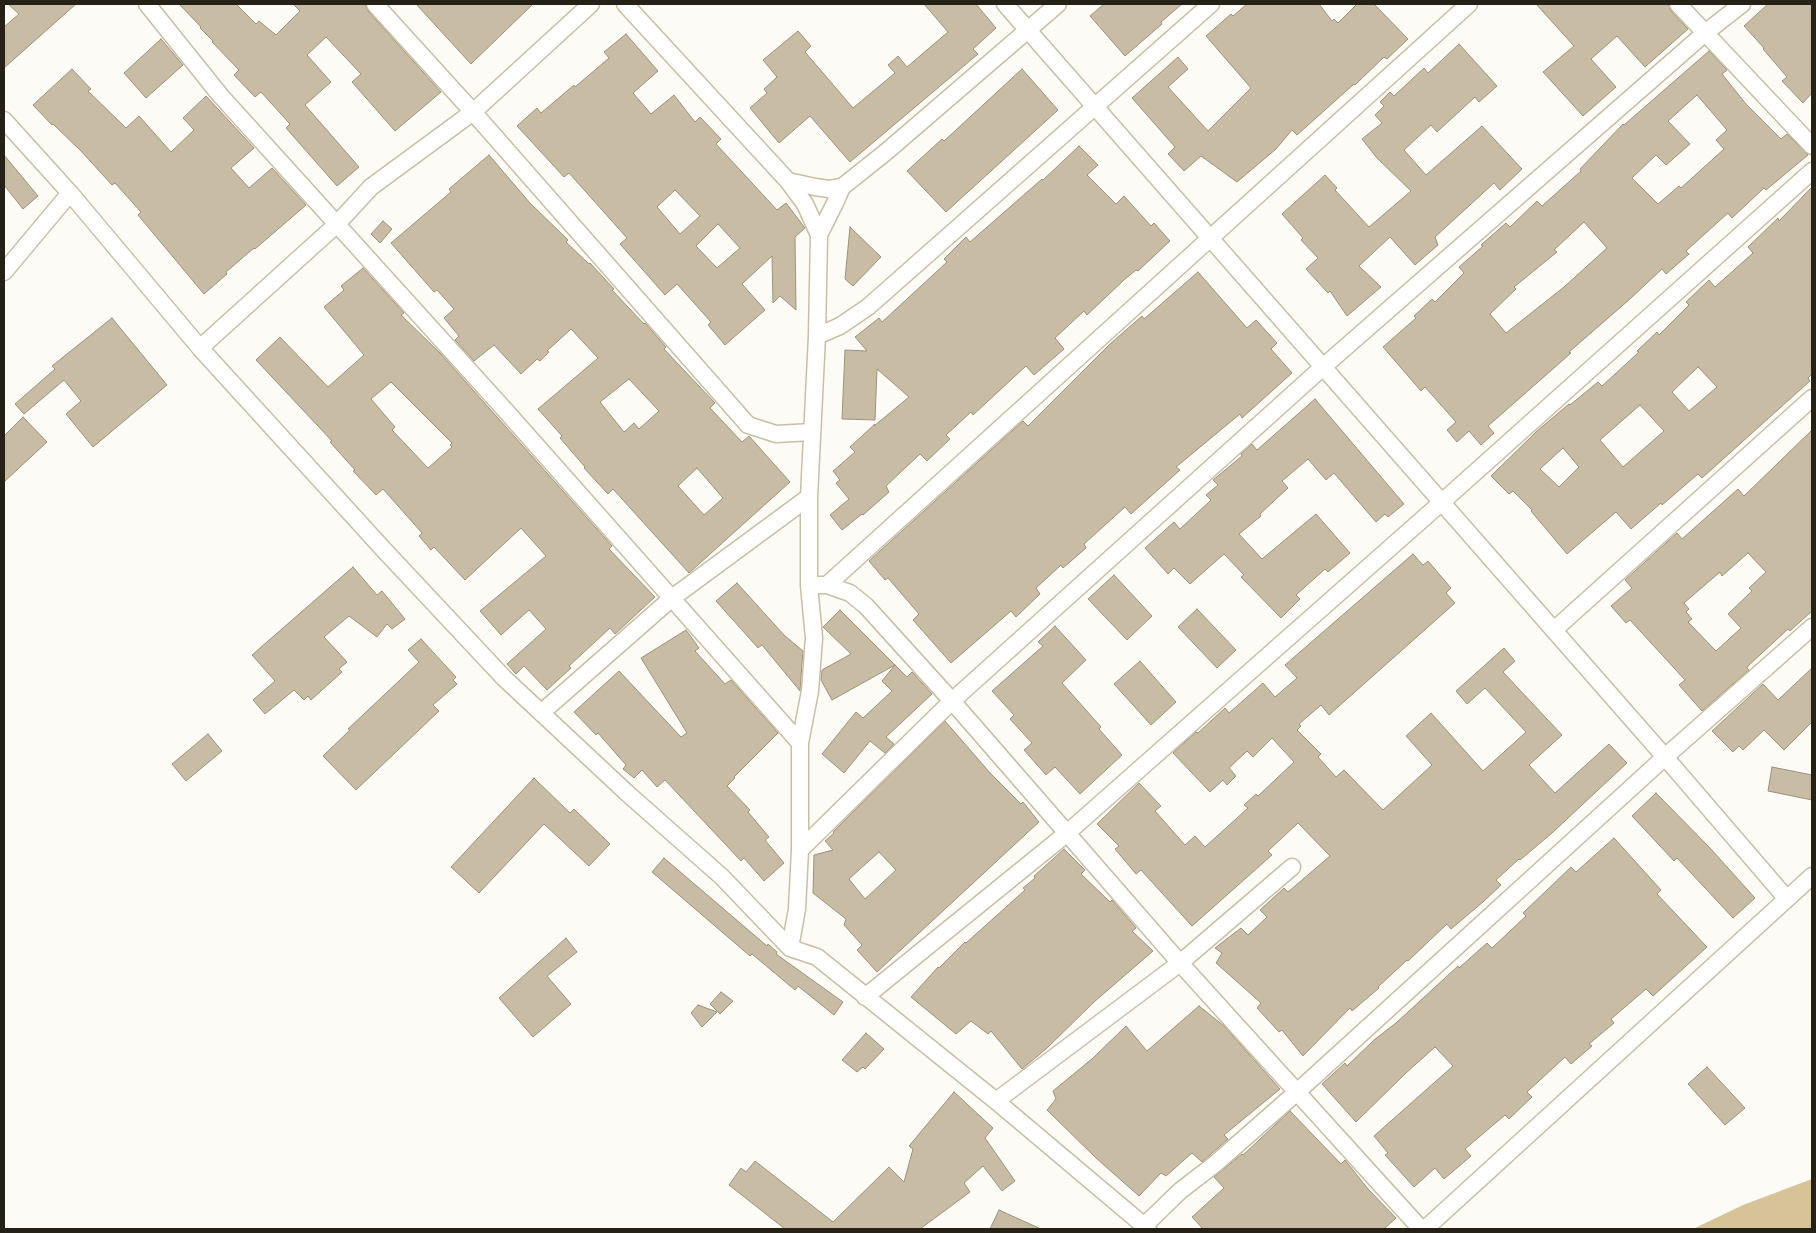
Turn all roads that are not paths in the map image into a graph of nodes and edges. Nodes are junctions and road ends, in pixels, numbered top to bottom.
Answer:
1 (147, 4) edge
2 (375, 4) edge
3 (591, 4) edge
4 (625, 4) edge
5 (1005, 4) edge
6 (1058, 4) edge
7 (1211, 4) edge
8 (1469, 4) edge
9 (1678, 4) edge
10 (1742, 4) edge
11 (1027, 30) junction
12 (1705, 33) junction
13 (1095, 107) junction
14 (474, 112) junction
15 (4, 120) edge
16 (1812, 146) edge
17 (1812, 171) edge
18 (788, 181) junction
19 (842, 187) junction
20 (70, 193) junction
21 (336, 225) junction
22 (819, 234) junction
23 (1209, 239) junction
24 (4, 272) edge
25 (816, 336) junction
26 (200, 348) junction
27 (1323, 367) junction
28 (1812, 398) edge
29 (812, 432) junction
30 (809, 497) junction
31 (1442, 502) junction
32 (809, 585) junction
33 (827, 585) junction
34 (672, 598) junction
35 (1812, 628) edge
36 (1554, 630) junction
37 (952, 701) junction
38 (541, 713) junction
39 (800, 743) junction
40 (1665, 757) junction
41 (1066, 834) junction
42 (800, 850) junction
43 (1292, 867) dead end
44 (1812, 876) edge
45 (1787, 899) junction
46 (790, 948) junction
47 (1180, 963) junction
48 (865, 997) junction
49 (1297, 1092) junction
50 (996, 1101) junction
51 (1146, 1227) edge
52 (1423, 1229) edge

1 - 21 street
2 - 14 street
3 - 14 street
4 - 18 street
5 - 11 street
6 - 11 street
7 - 13 street
8 - 23 street
9 - 12 street
10 - 12 street
11 - 13 street
11 - 19 street
12 - 16 street
12 - 27 street
13 - 23 street
13 - 25 street
14 - 21 street
14 - 29 street
15 - 20 street
17 - 31 street
18 - 19 street
18 - 22 street
19 - 22 street
20 - 24 street
20 - 26 street
21 - 26 street
21 - 34 street
22 - 25 street
23 - 27 street
23 - 33 street
25 - 29 street
26 - 38 street
27 - 31 street
27 - 37 street
28 - 36 street
29 - 30 street
30 - 32 street
30 - 34 street
31 - 36 street
31 - 41 street
32 - 33 street
32 - 39 street
33 - 37 street
34 - 38 street
34 - 39 street
35 - 40 street
36 - 40 street
37 - 41 street
37 - 42 street
38 - 46 street
39 - 42 street
40 - 45 street
40 - 49 street
41 - 47 street
41 - 48 street
42 - 46 street
43 - 47 street
44 - 45 street
45 - 52 street
46 - 48 street
47 - 49 street
47 - 50 street
48 - 50 street
49 - 51 street
49 - 52 street
50 - 51 street

